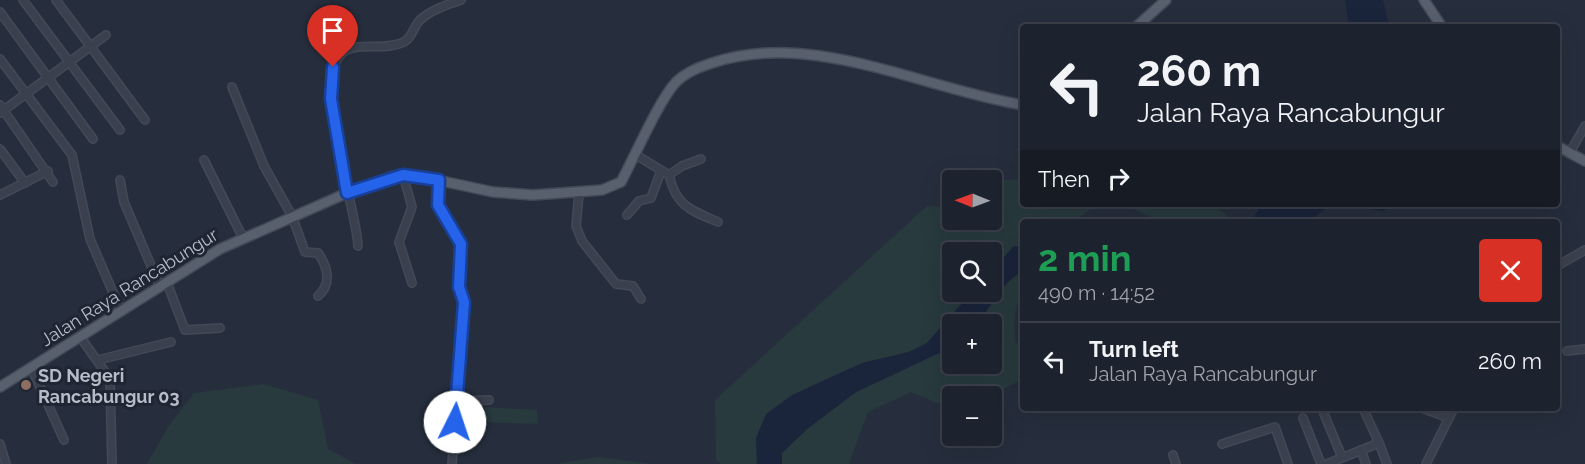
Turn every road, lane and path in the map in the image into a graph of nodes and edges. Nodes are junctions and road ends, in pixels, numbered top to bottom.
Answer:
1 (23, 0) edge
2 (56, 0) edge
3 (461, 0) edge
4 (1166, 0) edge
5 (1424, 0) edge
6 (0, 12) edge
7 (1139, 24) edge
8 (1440, 24) edge
9 (106, 35) dead end
10 (90, 46) junction
11 (0, 58) edge
12 (69, 62) junction
13 (48, 78) junction
14 (232, 87) dead end
15 (26, 94) junction
16 (1020, 104) edge
17 (1, 109) edge
18 (145, 120) dead end
19 (1585, 126) edge
20 (120, 130) dead end
21 (93, 139) dead end
22 (1560, 148) edge
23 (0, 149) edge
24 (1569, 154) junction
25 (636, 155) junction
26 (701, 159) dead end
27 (204, 160) dead end
28 (1585, 161) edge
29 (48, 171) junction
30 (660, 171) junction
31 (403, 175) junction
32 (669, 175) junction
33 (120, 180) dead end
34 (439, 180) junction
35 (53, 182) dead end
36 (26, 183) junction
37 (347, 193) junction
38 (579, 193) junction
39 (0, 194) edge
40 (627, 215) dead end
41 (292, 216) junction
42 (718, 222) dead end
43 (243, 238) junction
44 (358, 246) dead end
45 (1585, 250) edge
46 (1560, 264) edge
47 (412, 283) dead end
48 (163, 285) junction
49 (318, 296) dead end
50 (641, 298) dead end
51 (121, 310) junction
52 (220, 328) dead end
53 (81, 338) junction
54 (171, 342) dead end
55 (1585, 349) edge
56 (1568, 351) dead end
57 (98, 360) junction
58 (31, 367) junction
59 (0, 387) edge
60 (489, 400) dead end
61 (456, 401) junction
62 (1364, 411) edge
63 (1430, 411) edge
64 (1452, 411) edge
65 (1324, 414) dead end
66 (1303, 418) dead end
67 (1449, 418) junction
68 (64, 440) dead end
69 (1379, 443) junction
70 (0, 444) edge
71 (1222, 444) dead end
72 (1361, 450) junction
73 (1173, 455) dead end
74 (1342, 458) junction
75 (6, 464) edge
76 (112, 464) edge
77 (452, 464) edge
78 (1176, 464) edge
79 (1288, 464) edge
80 (1321, 464) edge
81 (1327, 464) edge
82 (1366, 464) edge
83 (1387, 464) edge
84 (1426, 464) edge

1 - 12 street
2 - 10 street
3 - 37 street
4 - 7 main road
5 - 8 main road
6 - 13 street
9 - 10 street
10 - 12 street
10 - 18 street
11 - 15 street
12 - 13 street
12 - 20 street
13 - 15 street
13 - 21 street
14 - 41 street
15 - 17 street
15 - 51 street
16 - 25 main road, Jalan Raya Rancabungur
17 - 29 street
19 - 24 street
22 - 24 main road
23 - 36 street
24 - 28 main road
25 - 30 street
25 - 38 main road, Jalan Raya Rancabungur
26 - 32 street
27 - 43 street
29 - 35 street
29 - 36 street
30 - 32 street
30 - 40 street
31 - 34 main road, Jalan Raya Rancabungur
31 - 37 main road, Jalan Raya Rancabungur
31 - 47 street
32 - 42 street
33 - 48 street
34 - 38 main road, Jalan Raya Rancabungur
34 - 61 street
36 - 39 street
37 - 41 main road, Jalan Raya Rancabungur
37 - 44 street
38 - 50 street
41 - 43 main road, Jalan Raya Rancabungur
41 - 49 street
43 - 48 main road, Jalan Raya Rancabungur
45 - 46 street
48 - 51 main road, Jalan Raya Rancabungur
48 - 52 street
51 - 53 main road, Jalan Raya Rancabungur
53 - 57 street
53 - 58 main road, Jalan Raya Rancabungur
54 - 57 street
55 - 56 street
57 - 76 street
58 - 59 main road, Jalan Raya Rancabungur
58 - 68 street
60 - 61 street
61 - 77 street
62 - 69 street
63 - 67 street
64 - 67 street
65 - 74 street
66 - 80 street
67 - 84 street
69 - 72 street
69 - 83 street
70 - 75 street
71 - 79 street
72 - 74 street
72 - 82 street
73 - 78 street
74 - 81 street

